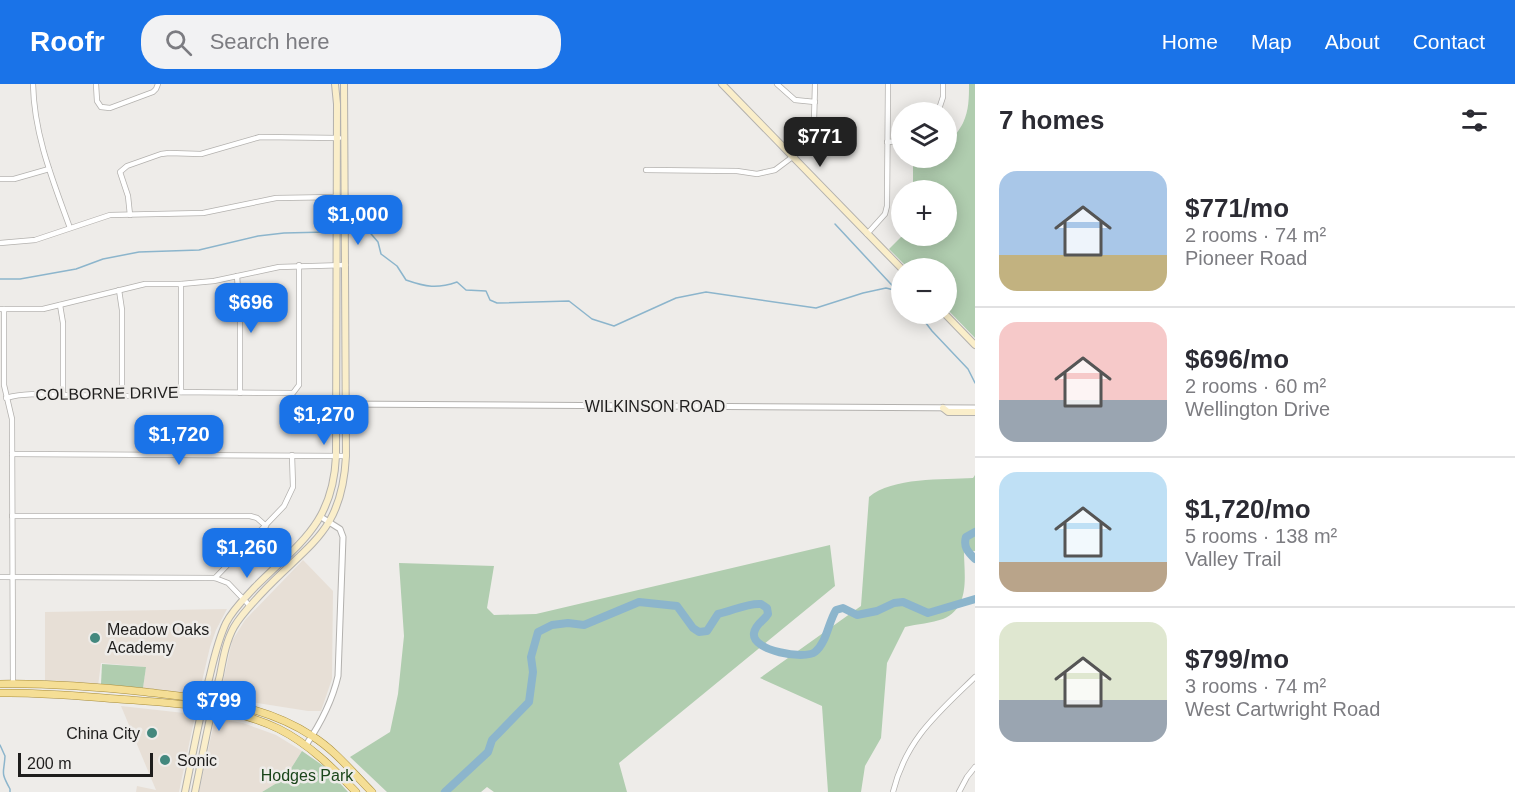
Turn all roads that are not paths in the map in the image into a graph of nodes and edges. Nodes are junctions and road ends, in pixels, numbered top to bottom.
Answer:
1 (33, 84) edge
2 (96, 84) edge
3 (158, 84) edge
4 (335, 84) edge
5 (344, 84) edge
6 (722, 84) edge
7 (777, 84) edge
8 (815, 84) edge
9 (888, 84) edge
10 (943, 84) edge
11 (815, 102) junction
12 (941, 102) edge
13 (345, 136) junction
14 (337, 139) junction
15 (888, 142) junction
16 (891, 142) edge
17 (792, 157) junction
18 (49, 169) junction
19 (646, 170) dead end
20 (0, 179) edge
21 (336, 197) junction
22 (346, 197) junction
23 (130, 215) junction
24 (70, 228) junction
25 (867, 234) junction
26 (0, 243) edge
27 (891, 258) edge
28 (299, 265) junction
29 (336, 265) junction
30 (346, 266) junction
31 (237, 276) junction
32 (181, 284) junction
33 (119, 290) junction
34 (60, 305) junction
35 (2, 309) edge
36 (955, 324) edge
37 (975, 345) edge
38 (181, 392) junction
39 (240, 393) junction
40 (63, 395) junction
41 (122, 395) junction
42 (6, 398) junction
43 (336, 404) junction
44 (346, 404) junction
45 (943, 408) joint
46 (974, 410) edge
47 (12, 454) junction
48 (292, 455) junction
49 (336, 456) junction
50 (346, 456) junction
51 (12, 516) junction
52 (321, 517) junction
53 (330, 522) junction
54 (266, 526) junction
55 (0, 577) edge
56 (12, 577) junction
57 (215, 578) junction
58 (244, 599) junction
59 (250, 606) junction
60 (975, 677) edge
61 (13, 683) junction
62 (0, 684) edge
63 (0, 693) edge
64 (15, 693) junction
65 (148, 693) junction
66 (119, 699) junction
67 (204, 699) junction
68 (214, 700) junction
69 (202, 707) junction
70 (212, 708) junction
71 (312, 736) junction
72 (306, 745) junction
73 (975, 766) edge
74 (185, 792) edge
75 (195, 792) edge
76 (356, 792) edge
77 (372, 792) edge
78 (893, 792) edge
79 (959, 792) edge

1 - 18 street
2 - 3 street
4 - 14 main road
5 - 13 main road
6 - 17 main road
7 - 11 street
8 - 11 street
9 - 15 street
10 - 12 street
11 - 17 street
13 - 14 street
13 - 22 main road
14 - 21 main road
14 - 23 street
15 - 16 street
15 - 25 street
17 - 19 street
17 - 25 main road
18 - 20 street
18 - 24 street
21 - 22 street
21 - 23 street
21 - 29 main road
22 - 30 main road
23 - 24 street
24 - 26 street
25 - 27 main road
28 - 29 street
28 - 31 street
28 - 39 street, COLBORNE DRIVE
29 - 30 street
29 - 43 main road
30 - 44 main road
31 - 32 street
31 - 39 street
32 - 33 street
32 - 38 street
33 - 34 street
33 - 41 street
34 - 35 street
34 - 40 street
35 - 42 street
36 - 37 main road
38 - 39 street, COLBORNE DRIVE
38 - 41 street, COLBORNE DRIVE
40 - 41 street, COLBORNE DRIVE
40 - 42 street, COLBORNE DRIVE
42 - 47 street
43 - 44 street, WILKINSON ROAD
43 - 49 main road
44 - 45 street, WILKINSON ROAD
44 - 50 main road
45 - 46 main road
47 - 48 street
47 - 51 street
48 - 49 street
48 - 54 street
49 - 50 street
49 - 52 main road
50 - 53 main road
51 - 54 street
51 - 56 street
52 - 53 street
52 - 58 main road
53 - 59 main road
53 - 71 street
54 - 57 street
55 - 56 street
56 - 57 street
56 - 61 street
57 - 58 street
58 - 59 street
58 - 67 main road
59 - 68 main road
60 - 78 street
61 - 62 main road
61 - 64 street
61 - 65 main road
63 - 64 main road
64 - 66 main road
65 - 66 main road
65 - 67 main road
66 - 69 main road
67 - 68 main road
67 - 69 main road
68 - 70 main road
68 - 71 main road
69 - 70 main road
69 - 74 main road
70 - 72 main road
70 - 75 main road
71 - 72 street
71 - 77 main road
72 - 76 main road
73 - 79 street

